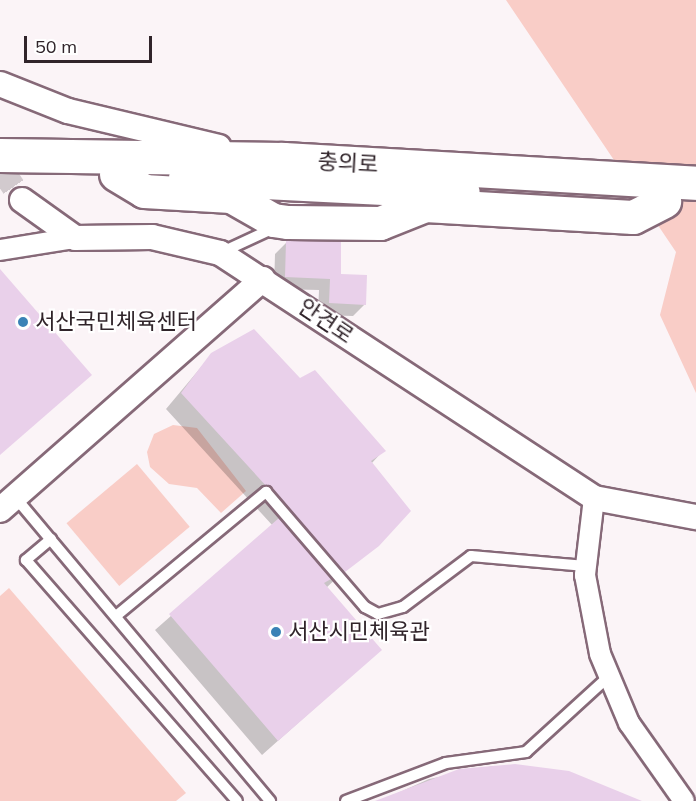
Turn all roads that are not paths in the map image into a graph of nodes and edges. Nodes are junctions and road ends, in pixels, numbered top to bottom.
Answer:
1 (0, 84) edge
2 (0, 155) edge
3 (283, 159) junction
4 (0, 172) edge
5 (116, 174) junction
6 (696, 183) edge
7 (22, 200) tunnel mouth
8 (680, 202) edge
9 (288, 222) junction
10 (75, 238) junction
11 (0, 250) edge
12 (220, 253) junction
13 (263, 279) junction
14 (594, 498) junction
15 (8, 504) edge
16 (696, 517) edge
17 (51, 539) junction
18 (585, 566) junction
19 (116, 615) junction
20 (608, 677) junction
21 (237, 801) edge
22 (270, 801) edge
23 (346, 801) edge
24 (684, 801) edge

1 - 3 street
2 - 3 highway, 충의로
3 - 6 highway, 충의로
4 - 5 highway, 충의로
5 - 8 highway, 충의로
5 - 9 highway
7 - 10 street
8 - 9 highway
9 - 12 lane
10 - 11 street
10 - 12 street, 안견로
12 - 13 street, 안견로
13 - 14 street, 안견로
13 - 15 street
14 - 16 street, 안견로
14 - 18 street
15 - 17 lane
17 - 19 lane
17 - 21 lane
18 - 19 lane
18 - 20 street
19 - 22 lane
20 - 23 lane
20 - 24 street

